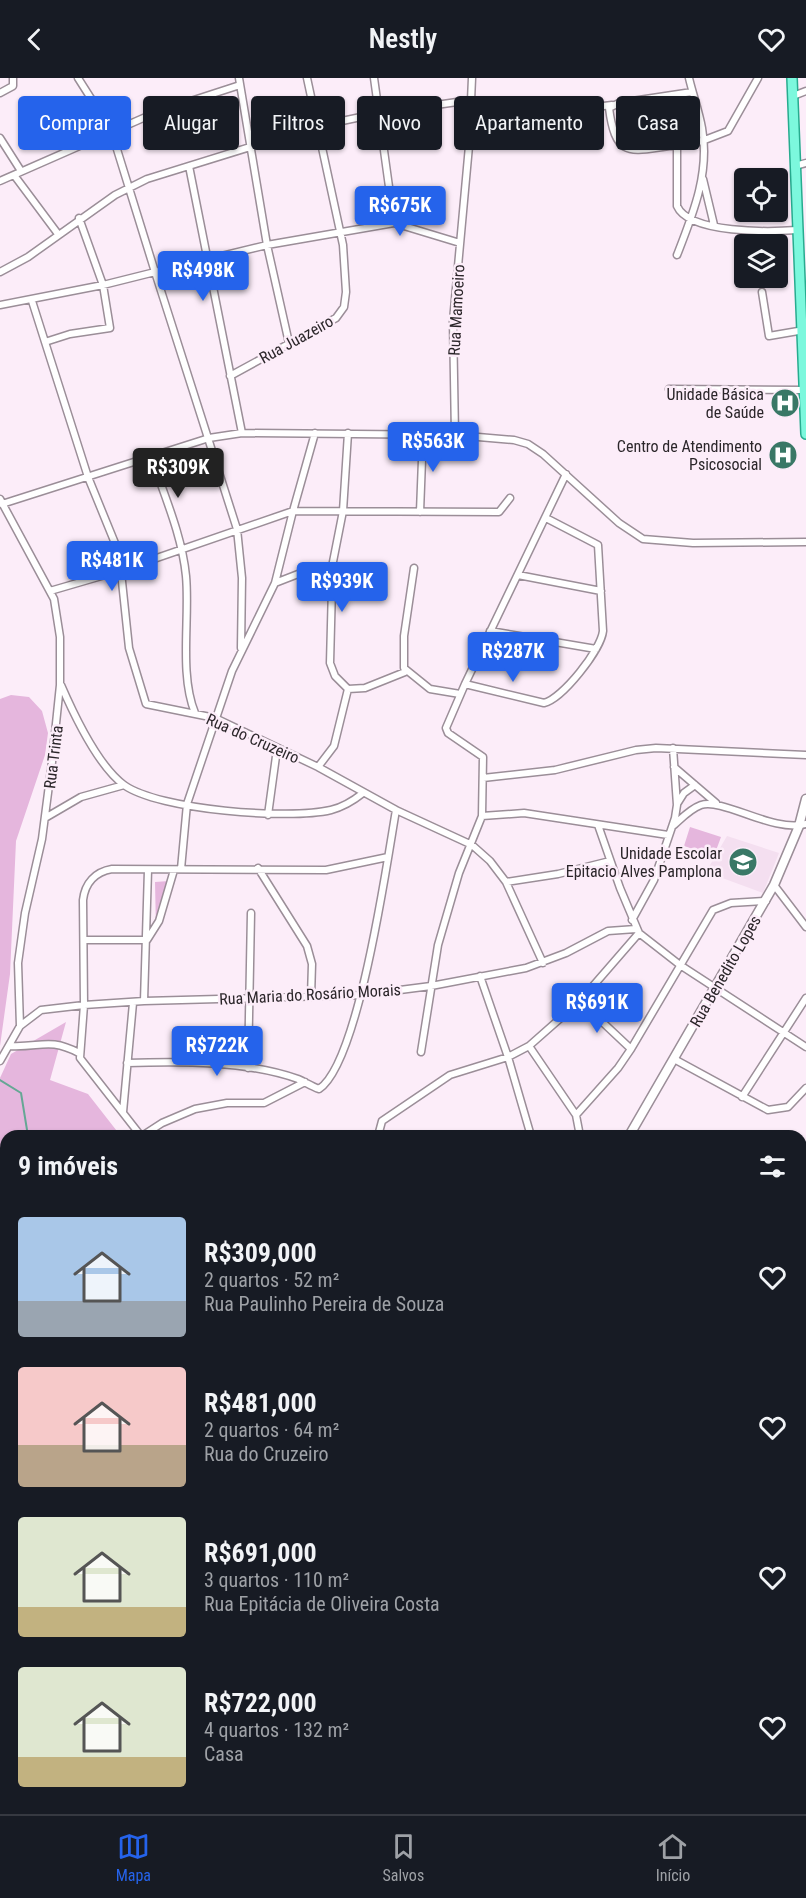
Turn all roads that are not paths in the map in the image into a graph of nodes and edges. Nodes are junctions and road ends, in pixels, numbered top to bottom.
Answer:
1 (13, 78) edge
2 (78, 78) edge
3 (307, 78) edge
4 (374, 78) edge
5 (472, 78) edge
6 (689, 78) edge
7 (758, 78) edge
8 (792, 78) edge
9 (240, 81) edge
10 (806, 91) edge
11 (692, 92) junction
12 (0, 93) edge
13 (89, 96) edge
14 (311, 96) edge
15 (377, 96) edge
16 (471, 96) edge
17 (793, 96) junction
18 (613, 105) junction
19 (604, 106) edge
20 (131, 122) edge
21 (0, 138) edge
22 (616, 140) edge
23 (702, 141) junction
24 (250, 146) junction
25 (67, 150) edge
26 (118, 150) edge
27 (323, 150) edge
28 (385, 150) edge
29 (470, 150) edge
30 (677, 150) edge
31 (806, 163) edge
32 (189, 166) junction
33 (795, 166) junction
34 (21, 171) junction
35 (14, 175) junction
36 (702, 176) junction
37 (0, 181) edge
38 (130, 186) junction
39 (79, 218) junction
40 (691, 219) junction
41 (394, 223) junction
42 (714, 225) junction
43 (797, 230) junction
44 (339, 232) junction
45 (58, 234) junction
46 (460, 243) junction
47 (267, 245) junction
48 (802, 248) edge
49 (677, 255) dead end
50 (208, 258) junction
51 (0, 272) edge
52 (155, 272) junction
53 (103, 285) junction
54 (762, 292) dead end
55 (32, 301) junction
56 (0, 305) edge
57 (805, 330) edge
58 (45, 342) junction
59 (289, 343) junction
60 (230, 376) junction
61 (669, 389) dead end
62 (804, 390) junction
63 (806, 411) edge
64 (242, 433) junction
65 (315, 433) junction
66 (348, 433) junction
67 (423, 434) junction
68 (806, 434) edge
69 (454, 435) junction
70 (208, 438) junction
71 (151, 456) junction
72 (566, 474) junction
73 (88, 477) junction
74 (510, 498) dead end
75 (1, 502) edge
76 (292, 511) junction
77 (343, 511) junction
78 (420, 512) junction
79 (546, 518) junction
80 (237, 529) junction
81 (806, 542) edge
82 (183, 549) junction
83 (414, 568) dead end
84 (122, 570) junction
85 (518, 575) junction
86 (330, 578) junction
87 (275, 583) junction
88 (50, 591) junction
89 (601, 591) junction
90 (490, 632) junction
91 (241, 648) junction
92 (596, 650) junction
93 (405, 672) junction
94 (465, 684) junction
95 (60, 685) junction
96 (348, 689) junction
97 (460, 694) junction
98 (195, 713) junction
99 (215, 718) junction
100 (673, 748) junction
101 (277, 749) junction
102 (806, 755) edge
103 (318, 767) junction
104 (674, 767) junction
105 (483, 778) junction
106 (695, 784) junction
107 (124, 785) junction
108 (363, 793) junction
109 (806, 799) edge
110 (187, 804) junction
111 (677, 804) junction
112 (717, 804) junction
113 (396, 810) junction
114 (268, 815) junction
115 (482, 816) junction
116 (45, 818) junction
117 (598, 825) junction
118 (673, 825) junction
119 (802, 825) edge
120 (668, 835) junction
121 (472, 845) junction
122 (388, 857) junction
123 (610, 861) junction
124 (258, 868) junction
125 (177, 869) junction
126 (148, 870) junction
127 (506, 882) junction
128 (774, 885) junction
129 (766, 901) junction
130 (251, 913) dead end
131 (633, 920) junction
132 (806, 927) edge
133 (638, 931) junction
134 (84, 940) junction
135 (147, 940) junction
136 (543, 963) junction
137 (680, 965) junction
138 (480, 976) junction
139 (431, 986) junction
140 (716, 987) junction
141 (361, 995) junction
142 (311, 997) junction
143 (806, 998) edge
144 (250, 999) junction
145 (144, 1001) junction
146 (580, 1001) junction
147 (133, 1002) junction
148 (84, 1005) junction
149 (20, 1026) junction
150 (784, 1031) junction
151 (9, 1046) junction
152 (529, 1046) junction
153 (806, 1047) edge
154 (631, 1049) junction
155 (421, 1052) dead end
156 (79, 1053) junction
157 (508, 1057) junction
158 (674, 1059) junction
159 (0, 1061) edge
160 (127, 1063) junction
161 (248, 1068) junction
162 (304, 1082) junction
163 (806, 1088) edge
164 (742, 1097) junction
165 (123, 1113) junction
166 (576, 1115) junction
167 (137, 1130) edge
168 (151, 1130) edge
169 (380, 1130) edge
170 (529, 1130) edge
171 (579, 1130) edge
172 (633, 1130) edge

1 - 12 street
2 - 13 street
3 - 14 street, Rua Juazeiro
4 - 15 street
5 - 16 street, Rua Mamoeiro
6 - 11 street
7 - 23 street
8 - 17 main road
9 - 20 street
9 - 24 street
10 - 17 street
11 - 18 street
11 - 23 street
17 - 33 main road
18 - 19 street
18 - 22 street
21 - 34 street
23 - 36 street
24 - 32 street
24 - 47 street
25 - 34 street
26 - 38 street
27 - 44 street, Rua Juazeiro
28 - 41 street
29 - 46 street, Rua Mamoeiro
30 - 40 street
31 - 33 street
32 - 38 street
32 - 50 street
33 - 43 main road
34 - 35 street
35 - 37 street
35 - 45 street
36 - 40 street
36 - 42 street
38 - 39 street
38 - 52 street
39 - 45 street
39 - 53 street
40 - 42 street
40 - 49 street
41 - 44 street
41 - 46 street
42 - 43 street
43 - 48 main road
44 - 47 street
44 - 59 street, Rua Juazeiro
45 - 51 street
46 - 69 street, Rua Mamoeiro
47 - 50 street
47 - 59 street
48 - 57 main road
50 - 52 street
50 - 60 street
52 - 53 street
52 - 70 street
53 - 55 street
53 - 58 street
54 - 57 street
55 - 56 street
55 - 58 street, Rua do Cruzeiro
57 - 62 main road
58 - 73 street, Rua do Cruzeiro
59 - 60 street, Rua Juazeiro
60 - 64 street
61 - 62 street
62 - 63 main road
63 - 68 main road
64 - 65 street
64 - 70 street
65 - 66 street
65 - 76 street
66 - 67 street
66 - 77 street
67 - 69 street
67 - 78 street
69 - 72 street
70 - 71 street
70 - 80 street
71 - 73 street
71 - 82 street
72 - 79 street
72 - 81 street
73 - 75 street
73 - 84 street, Rua do Cruzeiro
74 - 78 street
75 - 88 street, Rua Trinta
76 - 77 street
76 - 80 street
76 - 87 street
77 - 78 street
77 - 86 street
79 - 85 street
79 - 89 street
80 - 82 street
80 - 91 street
82 - 84 street
82 - 98 street
83 - 93 street
84 - 88 street
84 - 98 street, Rua do Cruzeiro
85 - 89 street
85 - 90 street
86 - 87 street
86 - 96 street
87 - 91 street
88 - 95 street, Rua Trinta
89 - 92 street
90 - 92 street
90 - 94 street
91 - 99 street
92 - 94 street
93 - 96 street
93 - 97 street
94 - 97 street
95 - 107 street
95 - 116 street, Rua Trinta
96 - 103 street
97 - 105 street
98 - 99 street, Rua do Cruzeiro
99 - 101 street, Rua do Cruzeiro
99 - 110 street
100 - 102 street
100 - 104 street
100 - 105 street
101 - 103 street, Rua do Cruzeiro
101 - 114 street
103 - 108 street, Rua do Cruzeiro
104 - 106 street
104 - 111 street
105 - 115 street
106 - 111 street
106 - 112 street
107 - 110 street
107 - 116 street
108 - 113 street, Rua do Cruzeiro
108 - 114 street
109 - 119 main road, Rua Benedito Lopes
110 - 114 street
110 - 125 street
111 - 118 street
112 - 118 street
112 - 119 street
113 - 121 street, Rua do Cruzeiro
113 - 122 street
115 - 117 street
115 - 121 street
116 - 149 street, Rua Trinta
117 - 120 street
117 - 123 street
118 - 120 street
119 - 128 main road, Rua Benedito Lopes
120 - 131 street
121 - 127 street, Rua do Cruzeiro
121 - 139 street
122 - 124 street
122 - 141 street
123 - 127 street
123 - 131 street
124 - 125 street
124 - 142 street
125 - 126 street
125 - 135 street
126 - 134 street
126 - 135 street
127 - 136 street, Rua do Cruzeiro
128 - 129 main road, Rua Benedito Lopes
128 - 132 street
129 - 137 street
129 - 140 main road, Rua Benedito Lopes
130 - 144 street
131 - 133 street
133 - 136 street, Rua Maria do Rosário Morais
133 - 137 street
133 - 146 street
134 - 135 street
134 - 148 street
135 - 145 street
136 - 138 street, Rua Maria do Rosário Morais
137 - 140 street
137 - 154 street
138 - 139 street, Rua Maria do Rosário Morais
138 - 157 street
139 - 141 street, Rua Maria do Rosário Morais
139 - 155 street
140 - 150 street
140 - 158 main road, Rua Benedito Lopes
141 - 142 street, Rua Maria do Rosário Morais
141 - 162 street
142 - 144 street, Rua Maria do Rosário Morais
143 - 150 street
144 - 145 street, Rua Maria do Rosário Morais
144 - 161 street
145 - 147 street, Rua Maria do Rosário Morais
146 - 152 street
146 - 154 street
147 - 148 street, Rua Maria do Rosário Morais
147 - 160 street
148 - 149 street, Rua Maria do Rosário Morais
148 - 156 street
149 - 151 street, Rua Maria do Rosário Morais
150 - 153 street
150 - 164 street
151 - 156 street
151 - 159 street, Rua Maria do Rosário Morais
152 - 157 street
152 - 166 street
154 - 166 street
156 - 165 street
157 - 169 street
157 - 170 street
158 - 164 street
158 - 172 main road, Rua Benedito Lopes
160 - 161 street
160 - 165 street
161 - 162 street
162 - 168 street
163 - 164 street
165 - 167 street
166 - 171 street

